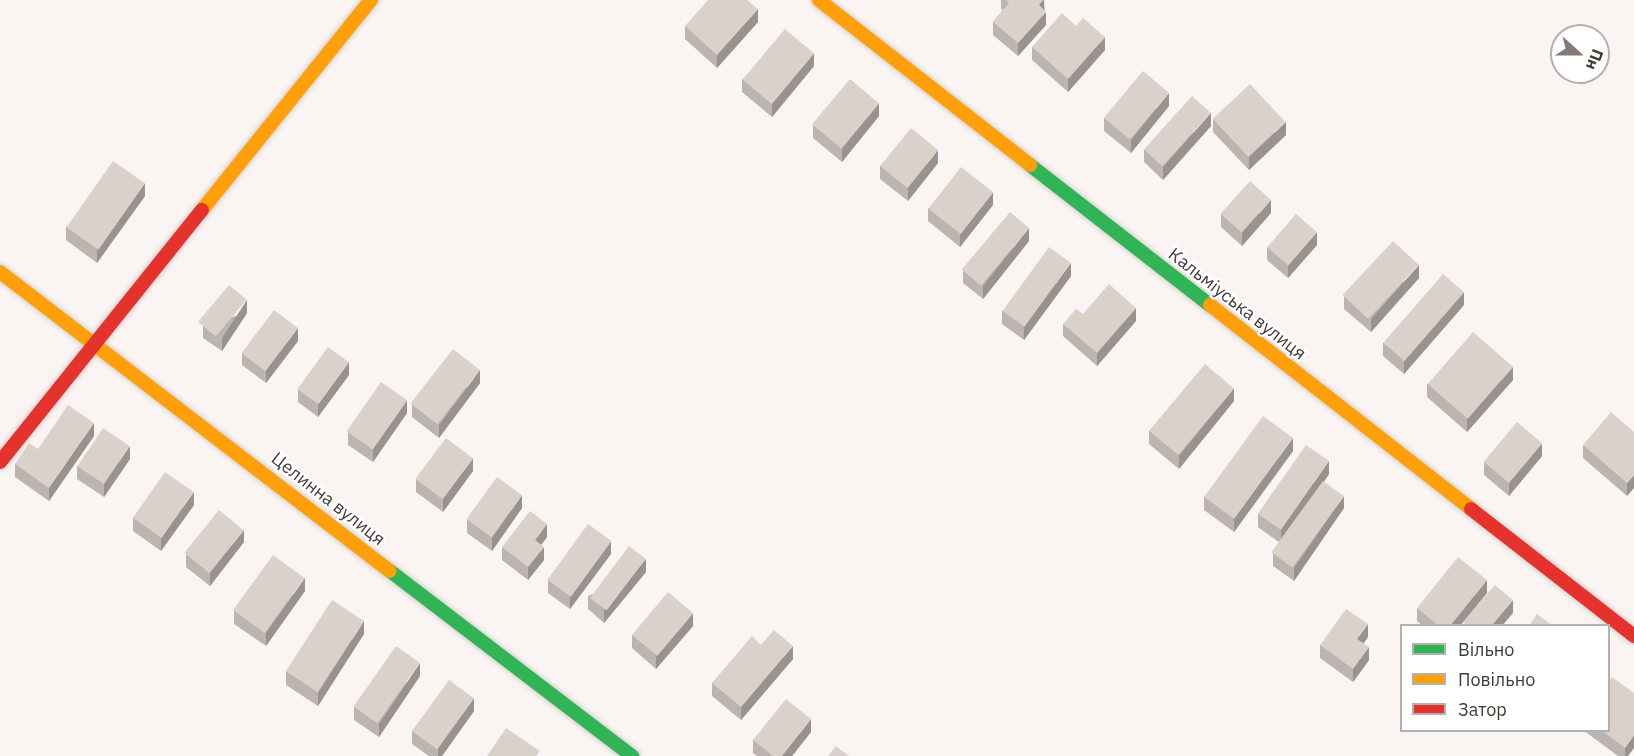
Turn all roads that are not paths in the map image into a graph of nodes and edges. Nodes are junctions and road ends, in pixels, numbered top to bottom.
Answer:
1 (371, 0) edge
2 (819, 0) edge
3 (0, 272) edge
4 (96, 343) junction
5 (0, 462) edge
6 (1634, 636) edge
7 (633, 756) edge

1 - 4 street
2 - 6 street, Кальміуська вулиця
3 - 4 street, Целинна вулиця
4 - 5 street
4 - 7 street, Целинна вулиця

